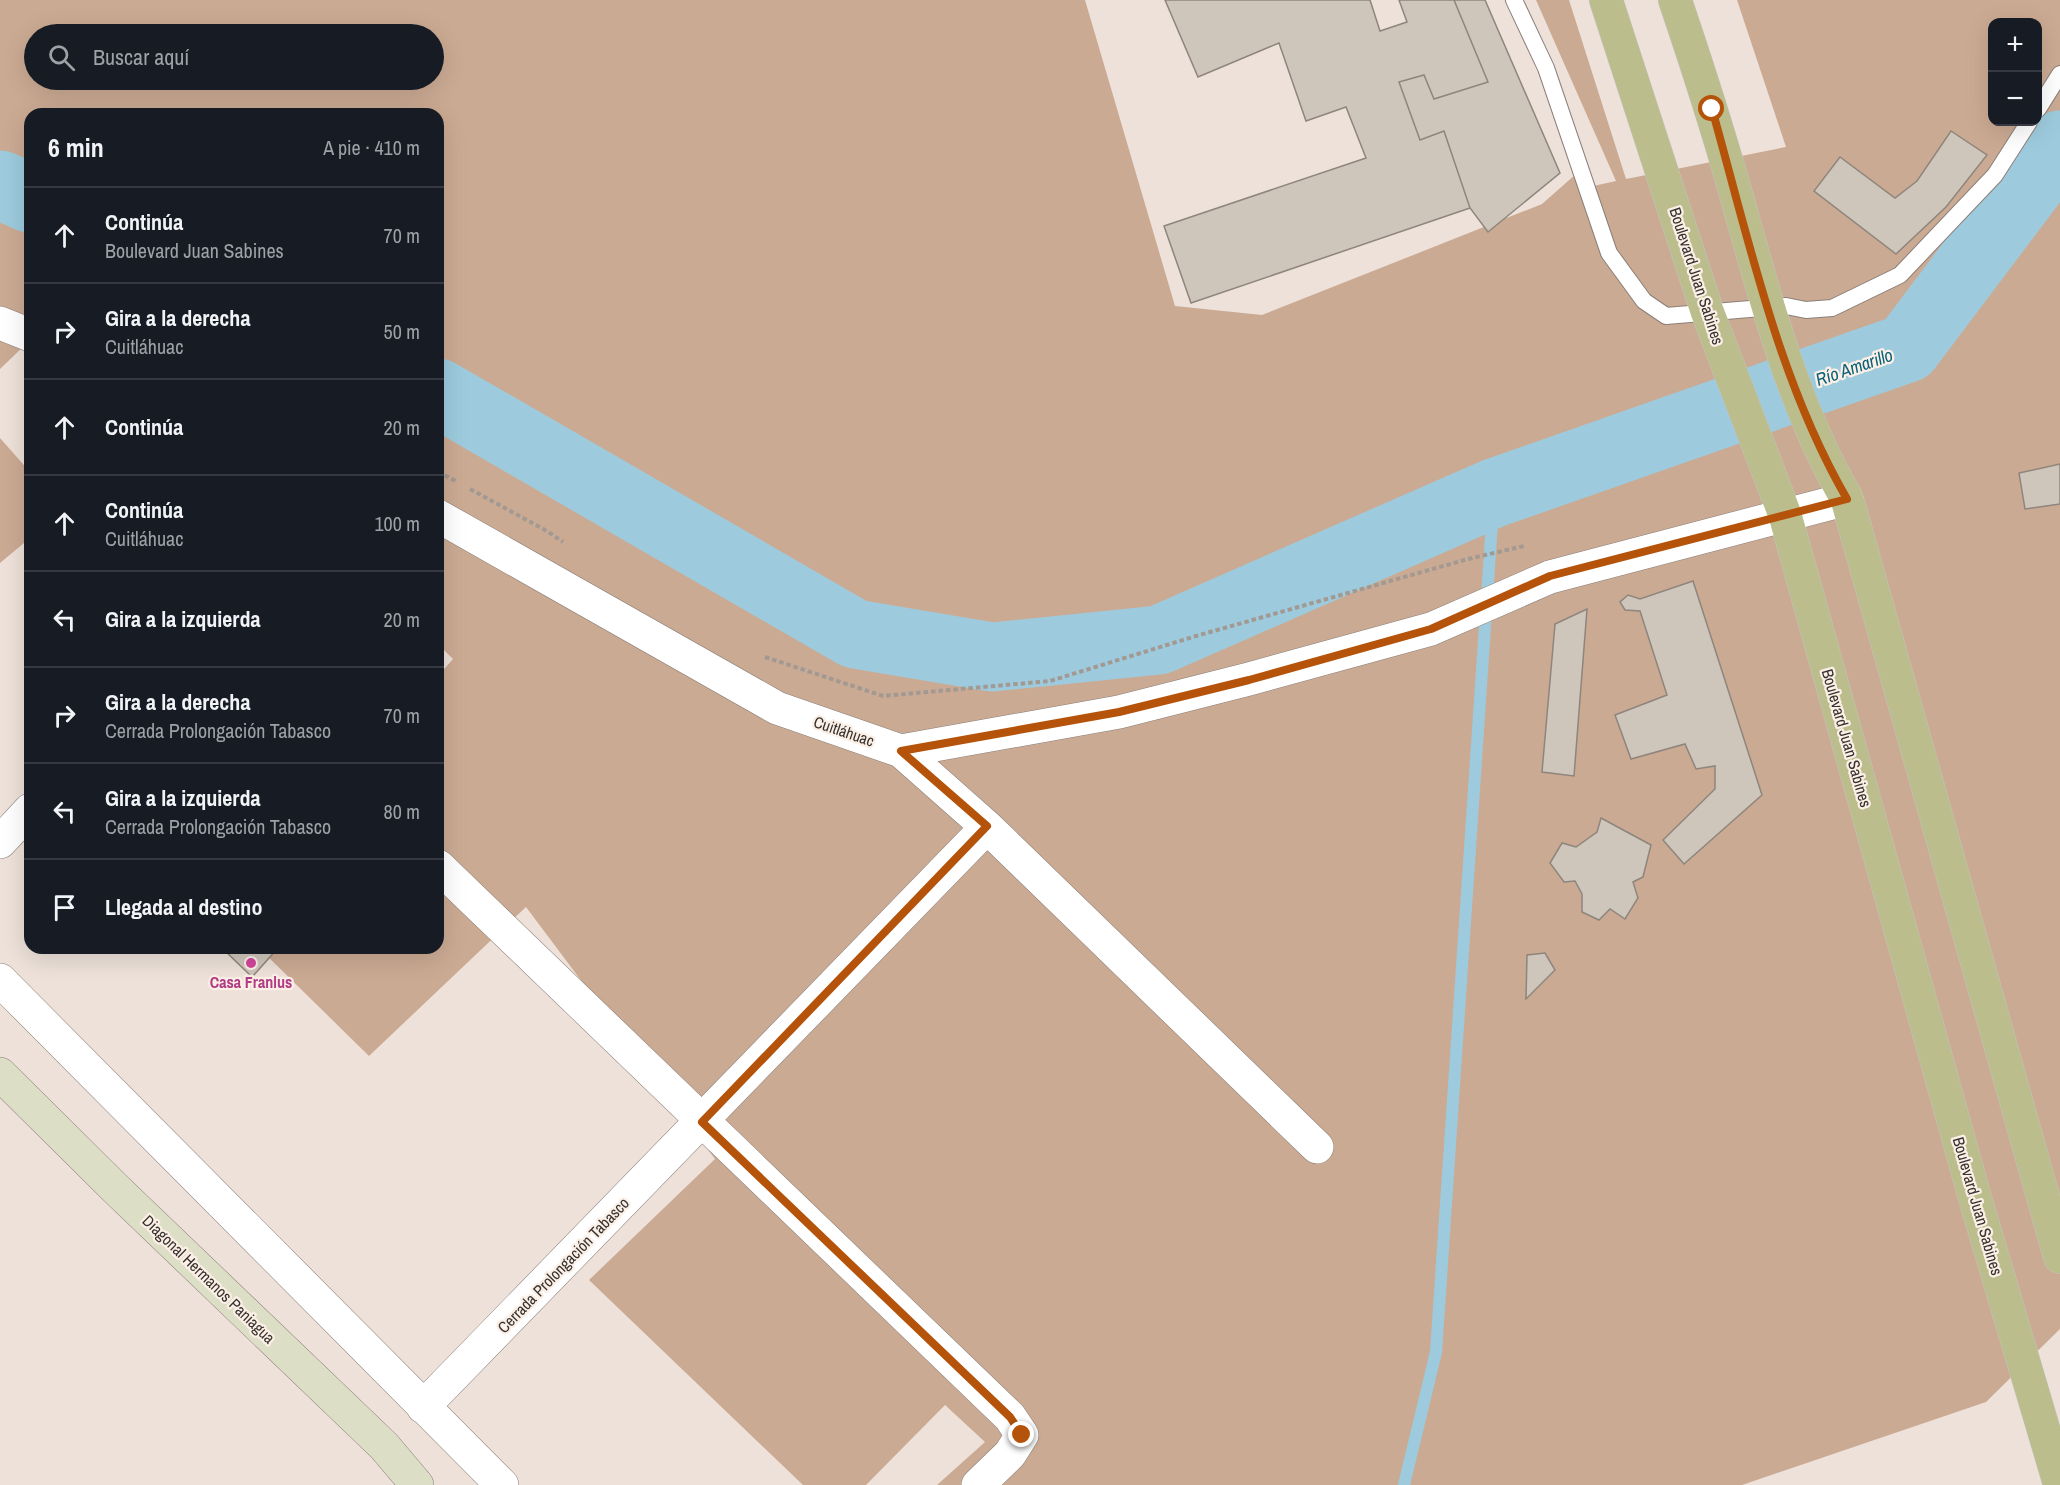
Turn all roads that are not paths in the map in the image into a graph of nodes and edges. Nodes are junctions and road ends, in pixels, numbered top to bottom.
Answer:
1 (1514, 0) edge
2 (1606, 0) edge
3 (1675, 0) edge
4 (2060, 74) edge
5 (2042, 101) edge
6 (2027, 126) edge
7 (1768, 307) junction
8 (1707, 311) junction
9 (0, 323) edge
10 (24, 333) edge
11 (1847, 499) junction
12 (1785, 515) junction
13 (444, 519) edge
14 (901, 751) junction
15 (24, 816) edge
16 (987, 826) junction
17 (0, 842) edge
18 (444, 872) edge
19 (0, 980) edge
20 (0, 1074) edge
21 (702, 1122) junction
22 (1317, 1148) dead end
23 (2060, 1257) edge
24 (423, 1407) junction
25 (417, 1485) edge
26 (502, 1485) edge
27 (978, 1485) edge
28 (2060, 1485) edge

1 - 8 lane
2 - 8 main road, Boulevard Juan Sabines
3 - 7 main road
4 - 5 lane
6 - 7 lane
7 - 8 lane
7 - 11 main road
8 - 12 main road, Boulevard Juan Sabines
9 - 10 street
11 - 12 street
11 - 23 main road
12 - 14 street, Cuitláhuac
12 - 28 main road, Boulevard Juan Sabines
13 - 14 street, Cuitláhuac
14 - 16 street
15 - 17 street
16 - 21 street, Cerrada Prolongación Tabasco
16 - 22 street
18 - 21 street
19 - 24 street
20 - 25 main road, Diagonal Hermanos Paniagua
21 - 24 street, Cerrada Prolongación Tabasco
21 - 27 street
24 - 26 street

